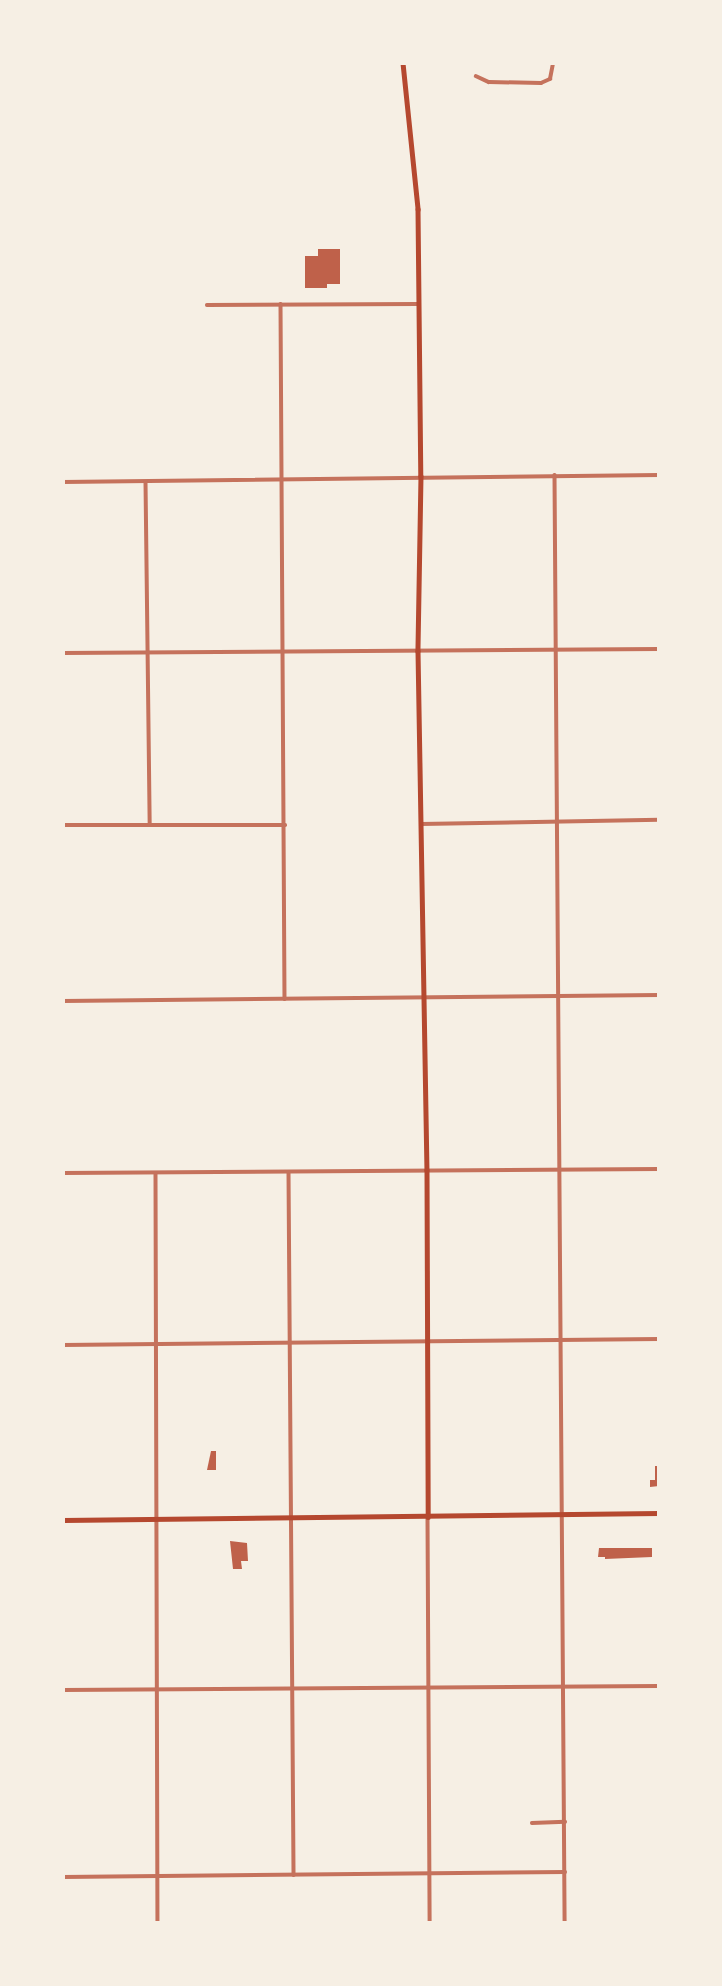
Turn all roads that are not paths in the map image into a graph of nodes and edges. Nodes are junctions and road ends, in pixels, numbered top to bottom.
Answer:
1 (403, 63) edge
2 (553, 63) edge
3 (476, 76) dead end
4 (281, 304) junction
5 (417, 304) junction
6 (207, 305) dead end
7 (555, 475) junction
8 (659, 475) edge
9 (421, 477) junction
10 (283, 478) junction
11 (63, 482) edge
12 (146, 482) junction
13 (659, 649) edge
14 (557, 650) junction
15 (418, 651) junction
16 (148, 652) junction
17 (63, 653) edge
18 (282, 653) junction
19 (659, 820) edge
20 (558, 823) junction
21 (150, 824) junction
22 (421, 824) junction
23 (63, 825) edge
24 (285, 825) junction
25 (659, 995) edge
26 (559, 997) junction
27 (422, 998) junction
28 (285, 999) junction
29 (63, 1001) edge
30 (560, 1168) junction
31 (659, 1169) edge
32 (427, 1170) junction
33 (289, 1171) junction
34 (63, 1173) edge
35 (156, 1174) junction
36 (563, 1339) junction
37 (659, 1339) edge
38 (427, 1341) junction
39 (292, 1342) junction
40 (156, 1344) junction
41 (63, 1345) edge
42 (659, 1513) edge
43 (563, 1515) junction
44 (428, 1517) junction
45 (292, 1519) junction
46 (63, 1520) edge
47 (157, 1520) junction
48 (565, 1686) junction
49 (659, 1686) edge
50 (430, 1687) junction
51 (293, 1688) junction
52 (63, 1690) edge
53 (159, 1691) junction
54 (565, 1822) junction
55 (532, 1823) dead end
56 (565, 1872) junction
57 (430, 1874) junction
58 (294, 1875) junction
59 (63, 1877) edge
60 (159, 1877) junction
61 (158, 1923) edge
62 (430, 1923) edge
63 (565, 1923) edge

1 - 5 main road
2 - 3 street
4 - 5 street
4 - 6 street
4 - 10 street
5 - 9 main road
7 - 8 street
7 - 9 street
7 - 14 street
9 - 10 street
9 - 15 main road
10 - 12 street
10 - 18 street
11 - 12 street
12 - 16 street
13 - 14 street
14 - 15 street
14 - 20 street
15 - 18 street
15 - 22 main road
16 - 17 street
16 - 18 street
16 - 21 street
18 - 24 street
19 - 20 street
20 - 22 street
20 - 26 street
21 - 23 street
21 - 24 street
22 - 27 main road
24 - 28 street
25 - 26 street
26 - 27 street
26 - 30 street
27 - 28 street
27 - 32 main road
28 - 29 street
30 - 31 street
30 - 32 street
30 - 36 street
32 - 33 street
32 - 38 main road
33 - 35 street
33 - 39 street
34 - 35 street
35 - 40 street
36 - 37 street
36 - 38 street
36 - 43 street
38 - 39 street
38 - 44 main road
39 - 40 street
39 - 45 street
40 - 41 street
40 - 47 street
42 - 43 main road
43 - 44 main road
43 - 48 street
44 - 45 main road
44 - 50 street
45 - 47 main road
45 - 51 street
46 - 47 main road
47 - 53 street
48 - 49 street
48 - 50 street
48 - 54 street
50 - 51 street
50 - 57 street
51 - 53 street
51 - 58 street
52 - 53 street
53 - 60 street
54 - 55 street
54 - 56 street
56 - 57 street
56 - 63 street
57 - 58 street
57 - 62 street
58 - 60 street
59 - 60 street
60 - 61 street

